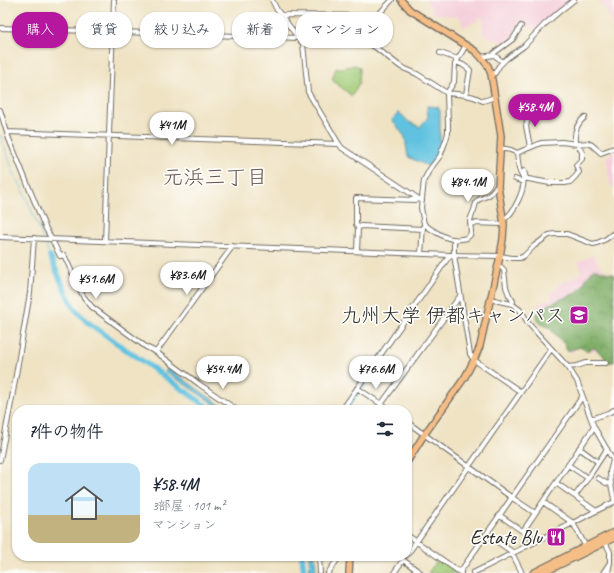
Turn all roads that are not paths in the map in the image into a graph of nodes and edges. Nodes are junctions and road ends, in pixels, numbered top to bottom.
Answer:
1 (114, 0) edge
2 (272, 0) edge
3 (392, 0) edge
4 (401, 0) edge
5 (574, 0) edge
6 (114, 12) edge
7 (279, 12) edge
8 (381, 12) edge
9 (288, 23) edge
10 (521, 26) dead end
11 (0, 28) edge
12 (76, 31) edge
13 (132, 33) edge
14 (296, 34) edge
15 (296, 38) edge
16 (466, 45) junction
17 (112, 48) edge
18 (303, 48) edge
19 (376, 48) edge
20 (440, 53) dead end
21 (494, 55) junction
22 (481, 57) junction
23 (457, 61) junction
24 (503, 62) junction
25 (491, 74) junction
26 (447, 93) junction
27 (466, 95) junction
28 (495, 97) junction
29 (531, 108) dead end
30 (0, 110) edge
31 (585, 117) dead end
32 (7, 132) junction
33 (109, 136) junction
34 (339, 144) junction
35 (576, 144) junction
36 (530, 147) junction
37 (500, 148) junction
38 (614, 148) edge
39 (517, 153) junction
40 (524, 171) dead end
41 (514, 179) dead end
42 (524, 179) junction
43 (498, 187) junction
44 (420, 200) junction
45 (504, 222) junction
46 (470, 223) junction
47 (423, 227) junction
48 (358, 228) junction
49 (614, 233) edge
50 (0, 236) edge
51 (34, 238) junction
52 (51, 238) junction
53 (454, 239) junction
54 (105, 241) junction
55 (232, 246) junction
56 (357, 251) junction
57 (421, 254) junction
58 (452, 255) junction
59 (500, 256) junction
60 (498, 266) junction
61 (460, 296) junction
62 (490, 299) junction
63 (512, 304) junction
64 (551, 349) junction
65 (156, 352) junction
66 (474, 360) junction
67 (606, 363) dead end
68 (568, 367) junction
69 (359, 389) junction
70 (521, 392) junction
71 (582, 397) junction
72 (382, 404) joint
73 (230, 405) edge
74 (346, 405) edge
75 (614, 410) edge
76 (591, 419) junction
77 (412, 426) edge
78 (594, 427) junction
79 (424, 435) junction
80 (579, 448) junction
81 (607, 450) junction
82 (412, 454) edge
83 (0, 460) edge
84 (598, 462) junction
85 (568, 465) junction
86 (469, 466) junction
87 (588, 478) junction
88 (598, 478) dead end
89 (556, 483) junction
90 (611, 484) junction
91 (575, 496) junction
92 (511, 497) junction
93 (614, 499) edge
94 (543, 502) junction
95 (614, 502) edge
96 (596, 511) junction
97 (535, 512) junction
98 (499, 515) junction
99 (573, 523) junction
100 (523, 532) junction
101 (614, 532) edge
102 (486, 534) junction
103 (412, 538) edge
104 (614, 538) edge
105 (416, 541) junction
106 (537, 541) junction
107 (606, 542) junction
108 (412, 547) edge
109 (586, 547) junction
110 (513, 553) junction
111 (319, 561) edge
112 (336, 561) edge
113 (350, 561) edge
114 (402, 561) edge
115 (409, 561) edge
116 (610, 562) junction
117 (460, 572) edge
118 (546, 572) edge
119 (320, 573) edge
120 (328, 573) edge
121 (349, 573) edge
122 (394, 573) edge
123 (421, 573) edge
124 (473, 573) edge
125 (522, 573) edge
126 (533, 573) edge
127 (603, 573) edge
128 (608, 573) edge

1 - 6 street
2 - 7 street
3 - 8 street
4 - 16 main road
5 - 24 street
9 - 14 street
10 - 21 street
11 - 12 street
13 - 15 street
16 - 22 main road
16 - 23 street
17 - 33 street
18 - 34 street
19 - 26 street
20 - 23 street
21 - 22 street
21 - 24 street
22 - 25 main road
23 - 26 street
23 - 27 street
24 - 25 street
25 - 28 main road
26 - 27 street
26 - 44 street
27 - 28 street
28 - 37 main road
29 - 36 street
30 - 32 street
31 - 35 street
32 - 33 street
32 - 52 street
33 - 34 street
33 - 54 street
34 - 44 street
35 - 36 street
35 - 38 street
35 - 42 street
36 - 39 street
37 - 39 street
37 - 43 main road
39 - 42 street
40 - 42 street
41 - 42 street
42 - 45 street
43 - 45 main road
43 - 46 street
44 - 47 street
44 - 48 street
45 - 46 street
45 - 59 main road
46 - 53 street
47 - 48 street
47 - 53 street
47 - 57 street
48 - 56 street
49 - 59 street
50 - 51 street
51 - 52 street
51 - 83 street
52 - 54 street
52 - 65 street
53 - 58 street
54 - 55 street
55 - 56 street
55 - 65 street
56 - 57 street
57 - 58 street
58 - 59 street
58 - 61 street
58 - 69 street
59 - 60 main road
60 - 62 main road
60 - 63 street
61 - 66 street
61 - 72 street
62 - 63 street
62 - 66 main road
63 - 64 street
64 - 68 street
64 - 70 street
65 - 73 street
66 - 70 street
66 - 79 main road
67 - 68 street
68 - 71 street
69 - 72 street
69 - 74 street
70 - 86 street
71 - 76 street
71 - 92 street
75 - 76 street
76 - 78 street
77 - 79 street
78 - 80 street
78 - 81 street
79 - 82 main road
79 - 86 street
80 - 84 street
80 - 85 street
81 - 84 street
81 - 90 street
84 - 87 street
85 - 87 street
85 - 89 street
86 - 92 street
86 - 105 street
87 - 91 street
88 - 90 street
89 - 91 street
89 - 94 street
90 - 93 street
91 - 96 street
92 - 97 street
92 - 98 street
94 - 97 street
94 - 99 street
95 - 96 street
96 - 99 street
97 - 100 street
98 - 100 street
98 - 102 street
99 - 106 street
99 - 109 street
100 - 106 street
101 - 109 main road
102 - 110 street
102 - 117 street
103 - 105 street
104 - 107 main road
105 - 108 street
105 - 117 street
106 - 110 street
107 - 116 street
107 - 118 main road
109 - 126 main road
110 - 124 street
110 - 125 street
111 - 119 street
112 - 120 street
113 - 121 main road
114 - 122 street
115 - 123 street
116 - 127 street
116 - 128 street

